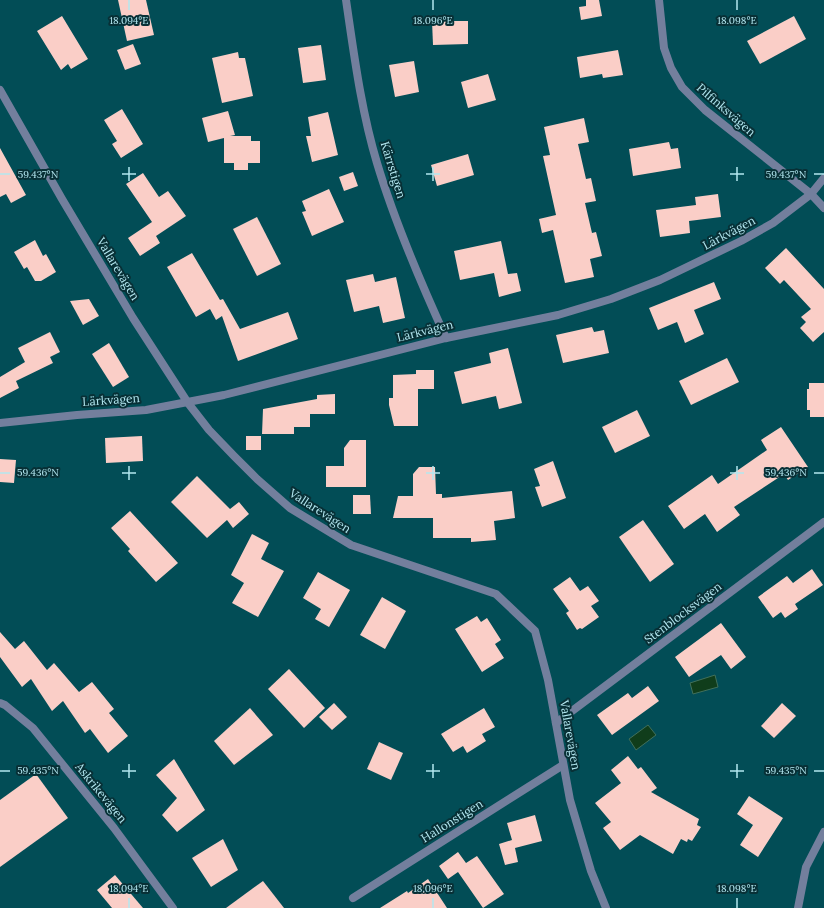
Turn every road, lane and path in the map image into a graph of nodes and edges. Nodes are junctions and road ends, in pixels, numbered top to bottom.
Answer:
1 (346, 0) edge
2 (659, 0) edge
3 (0, 90) edge
4 (824, 178) edge
5 (811, 194) junction
6 (824, 208) edge
7 (446, 338) junction
8 (188, 403) junction
9 (0, 423) edge
10 (824, 522) edge
11 (0, 703) edge
12 (556, 723) junction
13 (563, 765) junction
14 (824, 832) edge
15 (353, 898) dead end
16 (173, 908) edge
17 (606, 908) edge
18 (798, 908) edge

1 - 7 street, Kärrstigen
2 - 5 street, Pilfinksvägen
3 - 8 street, Vallarevägen
4 - 5 street, Lärkvägen
5 - 6 street, Pilfinksvägen
5 - 7 street, Lärkvägen
7 - 8 street, Lärkvägen
8 - 9 street, Lärkvägen
8 - 12 street, Vallarevägen
10 - 12 street, Stenblocksvägen
11 - 16 street, Askrikevägen
12 - 13 street, Vallarevägen
13 - 15 street, Hallonstigen
13 - 17 street, Vallarevägen
14 - 18 street

